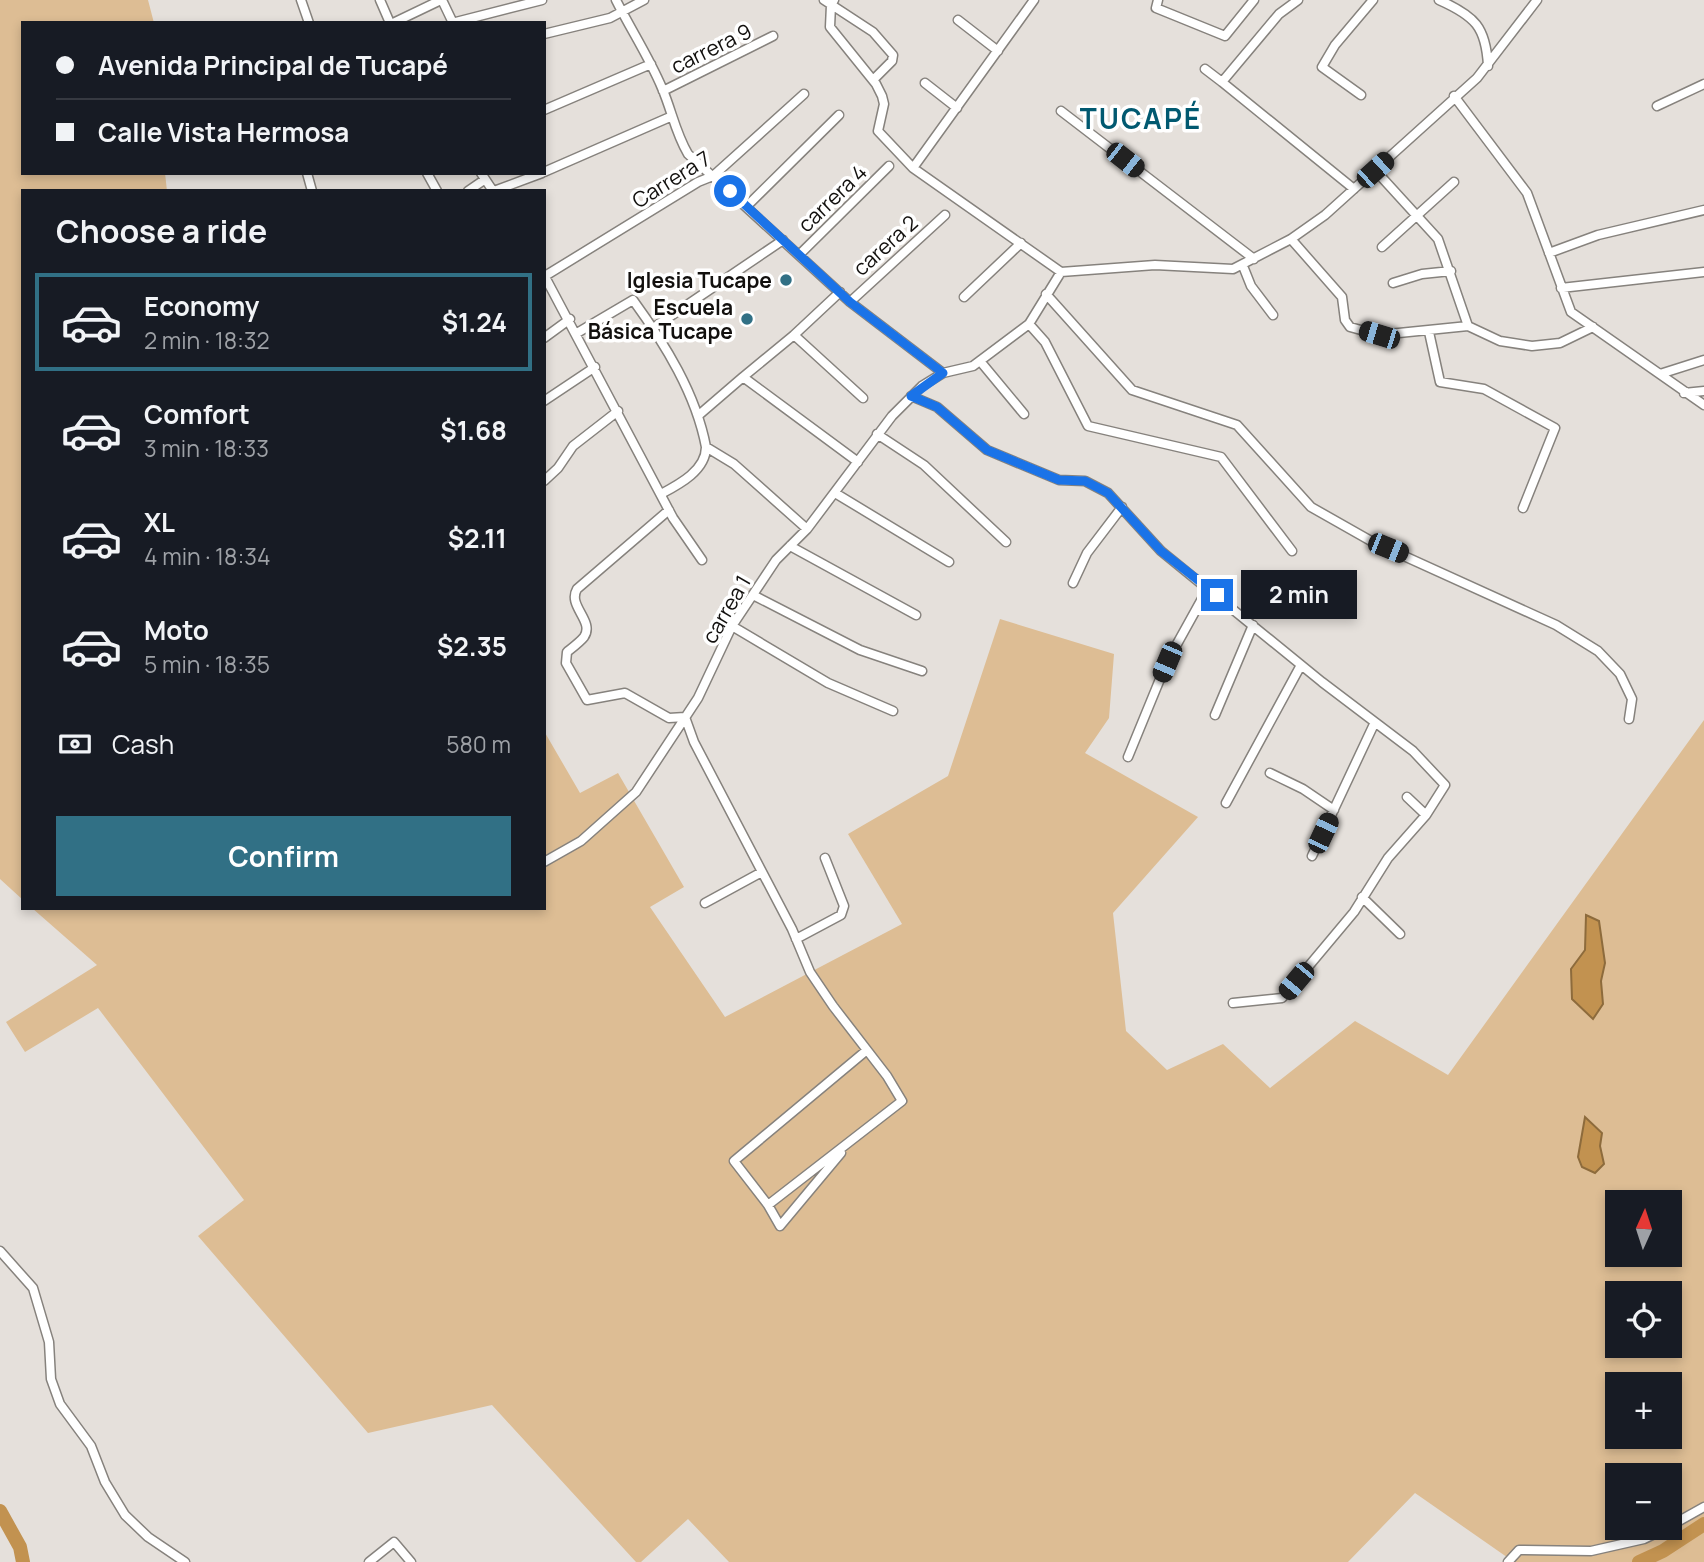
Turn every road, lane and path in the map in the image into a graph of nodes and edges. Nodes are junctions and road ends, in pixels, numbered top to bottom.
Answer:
1 (301, 0) edge
2 (380, 0) edge
3 (441, 0) edge
4 (542, 0) edge
5 (616, 0) edge
6 (644, 0) edge
7 (1034, 0) edge
8 (1158, 0) edge
9 (1254, 0) edge
10 (1298, 0) edge
11 (1373, 0) edge
12 (1439, 0) edge
13 (1537, 0) edge
14 (830, 2) edge
15 (622, 11) junction
16 (958, 20) dead end
17 (308, 21) edge
18 (390, 21) edge
19 (395, 21) edge
20 (451, 21) edge
21 (460, 21) edge
22 (546, 34) edge
23 (774, 36) dead end
24 (998, 51) junction
25 (651, 64) junction
26 (1488, 66) junction
27 (1205, 69) dead end
28 (873, 80) junction
29 (1222, 82) junction
30 (925, 83) dead end
31 (1704, 84) edge
32 (663, 91) junction
33 (804, 94) dead end
34 (1361, 94) dead end
35 (1454, 96) junction
36 (1657, 106) dead end
37 (957, 108) junction
38 (546, 109) edge
39 (1061, 111) dead end
40 (839, 115) dead end
41 (670, 117) junction
42 (889, 166) dead end
43 (913, 168) junction
44 (1375, 170) junction
45 (546, 172) edge
46 (537, 175) edge
47 (713, 176) junction
48 (483, 177) edge
49 (1454, 182) dead end
50 (470, 189) edge
51 (499, 189) edge
52 (1354, 189) junction
53 (748, 205) junction
54 (1704, 210) edge
55 (1418, 213) junction
56 (945, 215) dead end
57 (1291, 239) junction
58 (783, 240) junction
59 (1021, 243) junction
60 (1382, 247) dead end
61 (1549, 253) junction
62 (799, 255) junction
63 (1254, 259) junction
64 (1243, 266) junction
65 (1451, 271) junction
66 (1061, 272) junction
67 (1704, 272) edge
68 (546, 274) edge
69 (546, 277) edge
70 (1393, 283) dead end
71 (1561, 288) junction
72 (840, 292) junction
73 (1046, 294) junction
74 (964, 297) dead end
75 (850, 302) junction
76 (1273, 315) dead end
77 (570, 319) junction
78 (1029, 324) junction
79 (1468, 326) junction
80 (1593, 327) junction
81 (653, 328) junction
82 (1429, 332) junction
83 (577, 333) junction
84 (794, 335) junction
85 (546, 337) edge
86 (1704, 360) edge
87 (981, 361) junction
88 (594, 367) junction
89 (943, 373) junction
90 (1660, 374) junction
91 (743, 377) junction
92 (1704, 391) edge
93 (1684, 393) junction
94 (911, 396) junction
95 (863, 398) dead end
96 (546, 400) edge
97 (1704, 405) edge
98 (618, 411) junction
99 (700, 414) junction
100 (1024, 414) dead end
101 (877, 434) junction
102 (706, 447) junction
103 (858, 462) junction
104 (546, 479) edge
105 (835, 493) junction
106 (661, 494) junction
107 (1122, 508) junction
108 (1523, 508) dead end
109 (669, 510) junction
110 (807, 529) junction
111 (1006, 542) dead end
112 (790, 546) junction
113 (1292, 551) dead end
114 (702, 560) dead end
115 (949, 562) dead end
116 (1073, 583) dead end
117 (1208, 588) junction
118 (753, 595) junction
119 (916, 615) dead end
120 (1253, 625) junction
121 (732, 626) junction
122 (1301, 665) junction
123 (922, 671) dead end
124 (893, 710) dead end
125 (1214, 715) dead end
126 (685, 717) junction
127 (1629, 719) dead end
128 (1375, 722) junction
129 (1128, 757) dead end
130 (1270, 773) dead end
131 (1407, 797) dead end
132 (1226, 803) dead end
133 (1334, 810) junction
134 (1426, 815) junction
135 (1312, 856) dead end
136 (825, 858) dead end
137 (546, 861) edge
138 (760, 873) junction
139 (1362, 897) junction
140 (705, 903) dead end
141 (1400, 934) dead end
142 (796, 939) junction
143 (1233, 1003) dead end
144 (867, 1050) junction
145 (852, 1140) junction
146 (768, 1205) junction
147 (0, 1251) edge
148 (1704, 1507) edge
149 (1682, 1519) edge
150 (1640, 1540) edge
151 (185, 1562) edge
152 (369, 1562) edge
153 (411, 1562) edge
154 (1508, 1562) edge

1 - 17 street
2 - 18 street
3 - 19 street
3 - 20 street
4 - 21 street
5 - 15 street
6 - 15 street
7 - 24 street
8 - 9 street
10 - 29 street
11 - 34 street
12 - 26 street
13 - 26 street
14 - 28 street
14 - 28 street
15 - 22 street
15 - 25 street
16 - 24 street
23 - 32 street, carrera 9
24 - 37 street
25 - 32 street
25 - 38 street
26 - 35 street
27 - 29 street
28 - 43 street
29 - 52 street
30 - 37 street
31 - 36 street
32 - 41 street
33 - 47 street, Carrera 7
35 - 44 street
35 - 61 street
37 - 43 street
39 - 63 street
40 - 53 street
41 - 45 street
41 - 47 street
42 - 62 street, carrera 4
43 - 59 street
44 - 52 street
44 - 55 street
46 - 51 street
47 - 53 street
47 - 68 street, Carrera 7
48 - 50 street
49 - 55 street
52 - 57 street
53 - 58 street
54 - 61 street
55 - 60 street
55 - 65 street
56 - 75 street, carera 2
57 - 63 street
57 - 82 street
58 - 62 street
58 - 81 street
59 - 66 street
59 - 74 street
61 - 71 street
62 - 72 street
63 - 64 street
64 - 66 street
64 - 76 street
65 - 70 street
65 - 79 street
66 - 73 street
67 - 71 street
69 - 77 street
71 - 80 street
72 - 75 street
72 - 84 street
73 - 78 street
73 - 127 street
75 - 89 street
77 - 83 street
77 - 85 street
78 - 87 street
78 - 113 street
79 - 80 street
79 - 82 street
80 - 90 street
81 - 83 street
81 - 99 street
82 - 108 street
83 - 88 street
84 - 91 street
84 - 95 street
86 - 90 street
87 - 89 street, carrea 1
87 - 100 street
88 - 96 street
88 - 98 street
89 - 94 street, carrea 1
90 - 93 street
91 - 99 street
91 - 103 street
92 - 93 street
93 - 97 street
94 - 101 street, carrea 1
94 - 107 street
98 - 104 street
98 - 106 street
99 - 102 street
101 - 103 street, carrea 1
101 - 111 street
102 - 106 street
102 - 110 street
103 - 105 street, carrea 1
105 - 110 street, carrea 1
105 - 115 street
106 - 109 street
107 - 116 street
107 - 117 street
109 - 114 street
109 - 126 street
110 - 112 street, carrea 1
112 - 118 street, carrea 1
112 - 119 street
117 - 120 street
117 - 129 street
118 - 121 street, carrea 1
118 - 123 street
120 - 122 street
120 - 125 street
121 - 124 street
121 - 126 street, carrea 1
122 - 128 street
122 - 132 street
126 - 137 street, carrea 1
126 - 138 street
128 - 133 street
128 - 134 street
130 - 133 street
131 - 134 street
133 - 135 street
134 - 139 street
136 - 142 street
138 - 140 street
138 - 142 street
139 - 141 street
139 - 143 street
142 - 144 street
144 - 145 street
144 - 146 street
145 - 146 street
145 - 146 street
147 - 151 street
148 - 149 street
150 - 154 street
152 - 153 street

